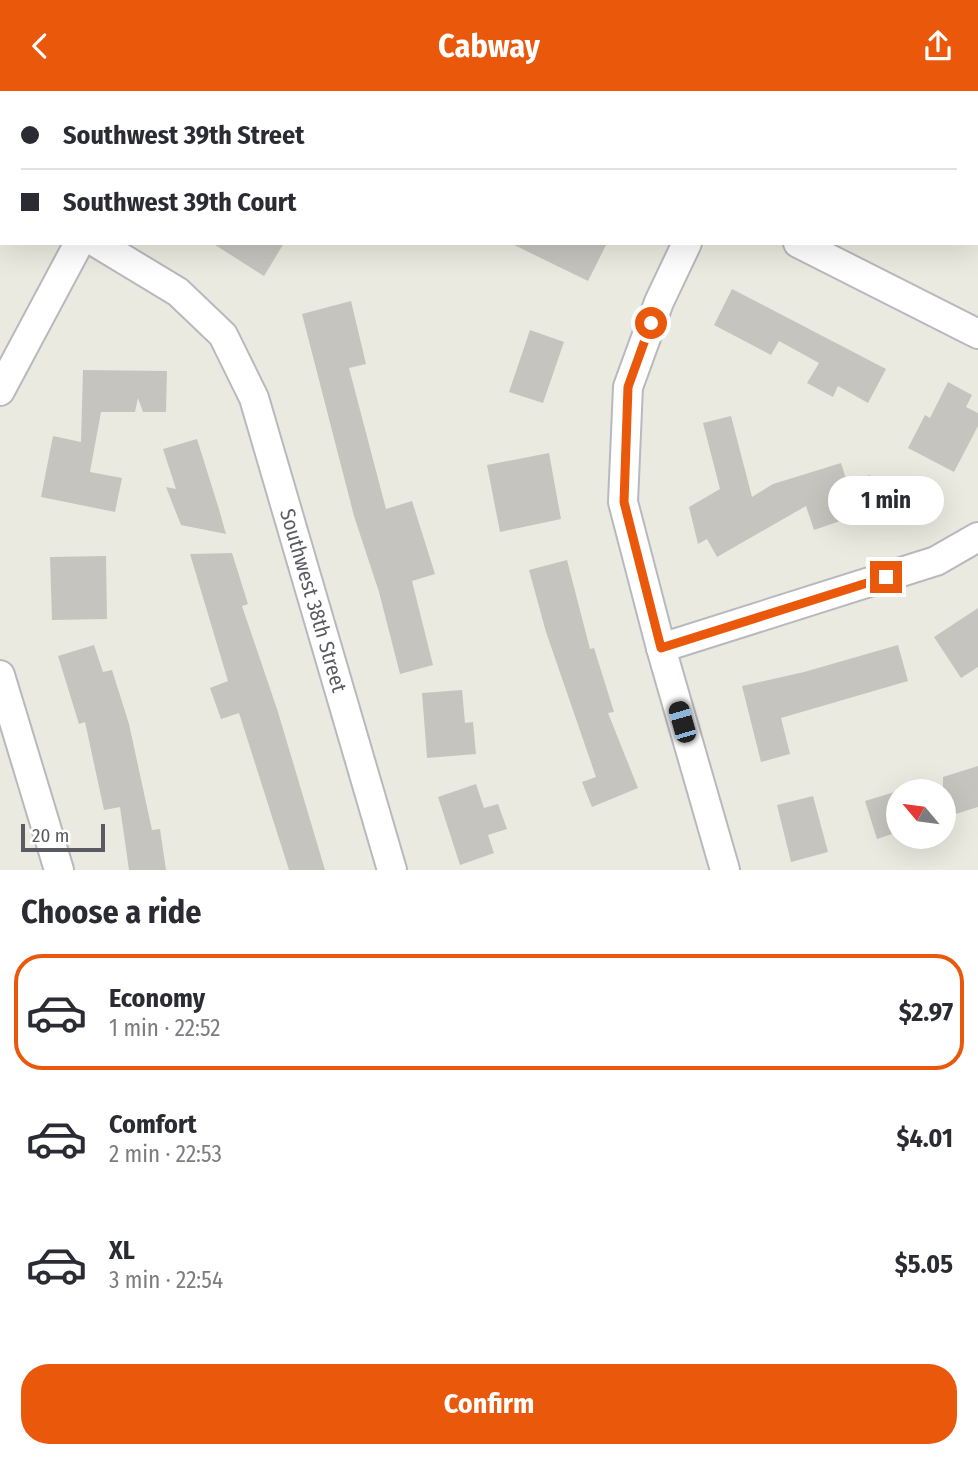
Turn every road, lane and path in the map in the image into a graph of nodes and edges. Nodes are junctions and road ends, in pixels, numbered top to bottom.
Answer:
1 (78, 245) edge
2 (100, 245) edge
3 (686, 245) edge
4 (802, 245) edge
5 (978, 334) edge
6 (0, 391) edge
7 (978, 537) edge
8 (661, 648) junction
9 (0, 675) edge
10 (59, 870) edge
11 (392, 870) edge
12 (724, 870) edge

1 - 6 street
2 - 11 street, Southwest 38th Street
3 - 8 street
4 - 5 street
7 - 8 street
8 - 12 street
9 - 10 street

